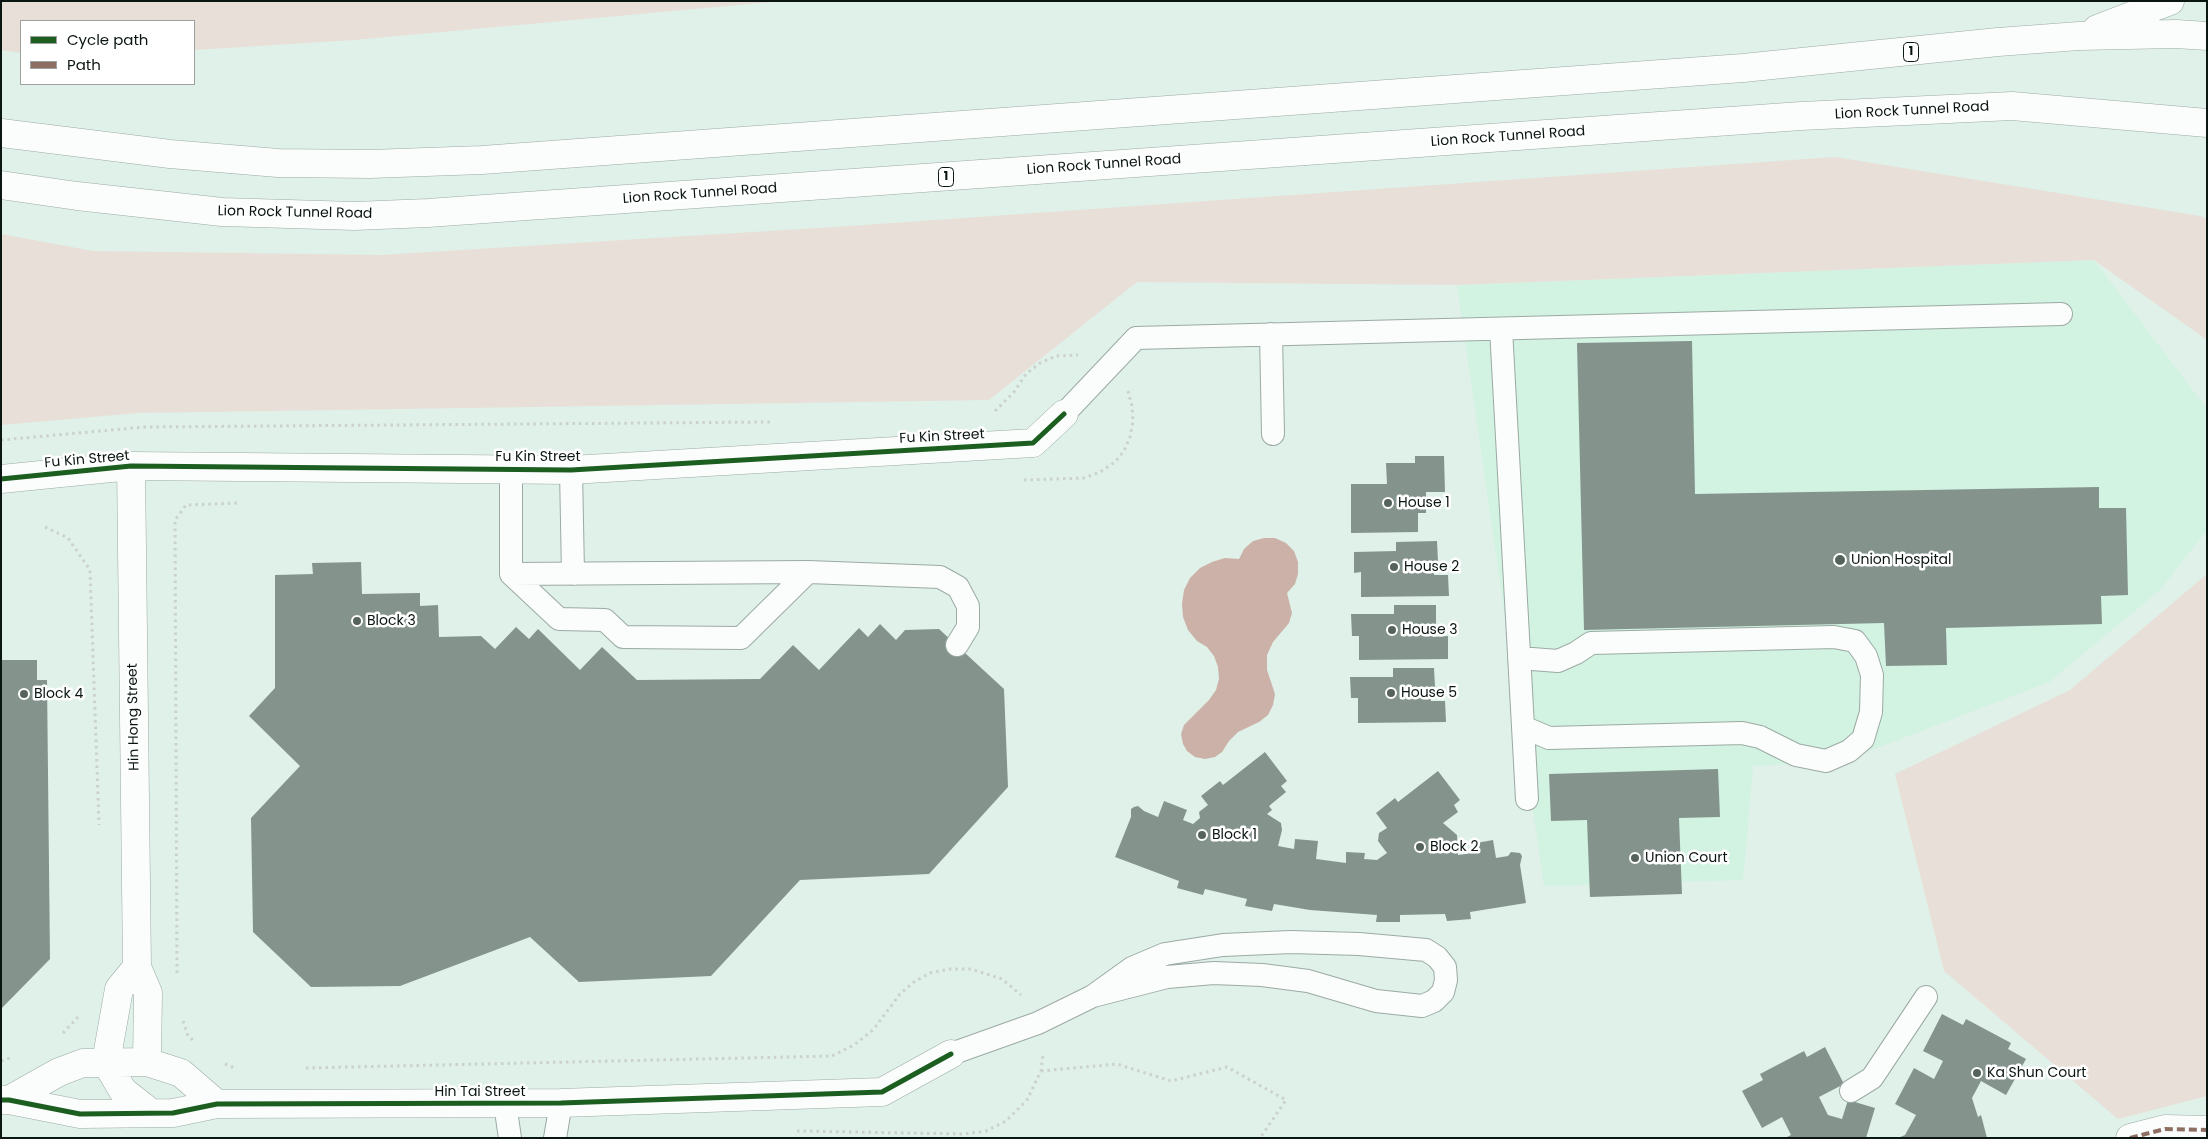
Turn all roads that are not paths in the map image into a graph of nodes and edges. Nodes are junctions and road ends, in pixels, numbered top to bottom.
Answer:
1 (2170, 1) edge
2 (2079, 36) junction
3 (2207, 36) edge
4 (2170, 120) junction
5 (2207, 123) edge
6 (1, 133) edge
7 (2207, 134) edge
8 (1, 185) edge
9 (2061, 314) dead end
10 (1501, 329) junction
11 (1271, 334) junction
12 (1064, 414) joint
13 (1273, 434) dead end
14 (131, 466) junction
15 (511, 469) junction
16 (571, 470) junction
17 (1, 479) edge
18 (808, 572) junction
19 (512, 574) junction
20 (573, 574) junction
21 (957, 645) dead end
22 (1519, 658) junction
23 (1523, 727) junction
24 (1527, 799) dead end
25 (136, 967) junction
26 (1093, 996) junction
27 (1926, 997) dead end
28 (951, 1054) joint
29 (106, 1062) junction
30 (147, 1062) junction
31 (1851, 1091) dead end
32 (5, 1100) edge
33 (561, 1103) junction
34 (217, 1104) junction
35 (505, 1104) junction
36 (151, 1113) junction
37 (2207, 1130) edge
38 (510, 1138) edge
39 (555, 1138) edge
40 (2130, 1138) edge

1 - 2 main road, 1
2 - 3 main road, 1
2 - 6 main road, 1
4 - 5 main road, Lion Rock Tunnel Road / 1
4 - 7 lane
4 - 8 main road, Lion Rock Tunnel Road / 1
9 - 10 lane
10 - 11 lane
10 - 22 lane
11 - 12 lane
11 - 13 lane
12 - 16 main road, Fu Kin Street
14 - 15 main road, Fu Kin Street
14 - 17 main road, Fu Kin Street
14 - 25 main road, Hin Hong Street
15 - 16 main road, Fu Kin Street
15 - 19 lane
16 - 20 lane
18 - 19 lane
18 - 20 lane
18 - 21 lane
19 - 20 lane
22 - 23 lane
22 - 23 lane
23 - 24 lane
25 - 29 main road
25 - 30 main road, Hin Hong Street
26 - 26 lane
26 - 28 lane
27 - 31 lane
28 - 33 main road, Hin Tai Street
29 - 30 main road, Hin Tai Street
29 - 32 main road, Hin Tai Street
29 - 36 main road
30 - 34 main road, Hin Tai Street
32 - 36 main road, Hin Tai Street
33 - 35 main road, Hin Tai Street
33 - 39 lane
34 - 35 main road, Hin Tai Street
34 - 36 main road, Hin Tai Street
35 - 38 lane
37 - 40 main road

